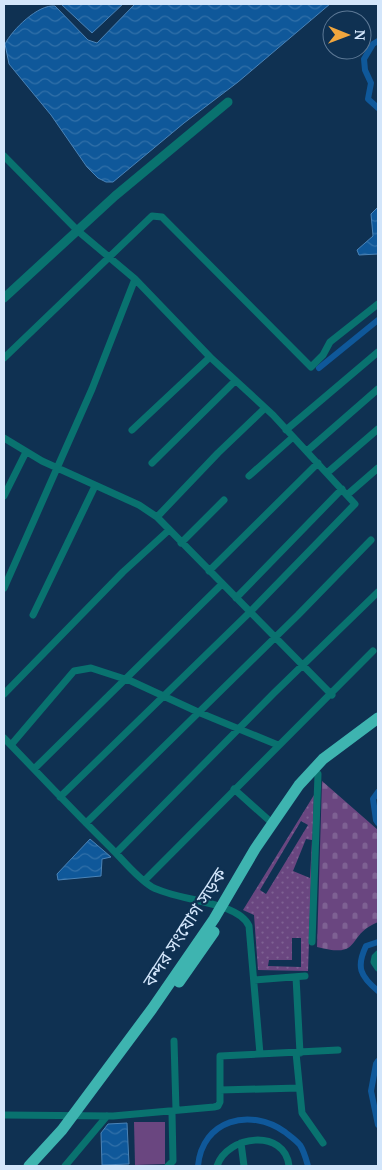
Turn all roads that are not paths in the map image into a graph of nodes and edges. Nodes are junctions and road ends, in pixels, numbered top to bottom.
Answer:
1 (228, 102) dead end
2 (4, 156) edge
3 (78, 231) junction
4 (108, 257) junction
5 (135, 279) junction
6 (4, 298) edge
7 (378, 304) edge
8 (378, 352) edge
9 (210, 357) junction
10 (4, 358) edge
11 (235, 381) junction
12 (378, 389) edge
13 (265, 408) junction
14 (378, 429) edge
15 (132, 430) dead end
16 (286, 430) junction
17 (293, 437) junction
18 (4, 438) edge
19 (307, 451) junction
20 (26, 452) junction
21 (152, 463) dead end
22 (318, 463) junction
23 (56, 468) junction
24 (378, 468) edge
25 (327, 473) junction
26 (248, 476) dead end
27 (95, 486) junction
28 (342, 489) junction
29 (347, 495) junction
30 (4, 496) edge
31 (224, 500) dead end
32 (157, 517) junction
33 (169, 530) junction
34 (371, 540) dead end
35 (181, 543) junction
36 (209, 571) junction
37 (222, 584) junction
38 (4, 588) edge
39 (378, 592) edge
40 (236, 598) junction
41 (250, 612) junction
42 (33, 615) dead end
43 (275, 638) junction
44 (373, 651) dead end
45 (302, 666) junction
46 (125, 679) junction
47 (4, 694) edge
48 (332, 695) junction
49 (164, 696) junction
50 (198, 712) junction
51 (378, 718) edge
52 (378, 726) edge
53 (240, 729) junction
54 (4, 738) edge
55 (11, 745) junction
56 (278, 745) junction
57 (34, 769) junction
58 (318, 774) junction
59 (234, 789) junction
60 (60, 796) junction
61 (86, 823) junction
62 (272, 823) junction
63 (116, 853) junction
64 (144, 881) junction
65 (224, 908) junction
66 (312, 942) dead end
67 (378, 954) edge
68 (378, 968) edge
69 (304, 976) dead end
70 (296, 977) junction
71 (254, 980) junction
72 (174, 1041) dead end
73 (338, 1050) dead end
74 (298, 1053) junction
75 (260, 1054) junction
76 (299, 1088) junction
77 (220, 1090) junction
78 (174, 1111) junction
79 (77, 1114) junction
80 (4, 1115) edge
81 (107, 1116) junction
82 (242, 1143) junction
83 (323, 1143) dead end
84 (29, 1166) edge
85 (36, 1166) edge
86 (65, 1166) edge
87 (168, 1166) edge
88 (217, 1166) edge
89 (244, 1166) edge
90 (289, 1166) edge

1 - 3 street
2 - 3 street
3 - 4 street
3 - 6 street
4 - 5 street
4 - 7 street
4 - 10 street
5 - 9 street
5 - 23 street
8 - 16 street
9 - 11 street
9 - 15 street
11 - 13 street
11 - 21 street
12 - 19 street
13 - 16 street
13 - 32 street
14 - 25 street
16 - 17 street
17 - 19 street
17 - 26 street
18 - 20 street
19 - 22 street
20 - 23 street
20 - 30 street
22 - 25 street
22 - 36 street
23 - 27 street
23 - 38 street
24 - 29 street
25 - 28 street
27 - 32 street
27 - 42 street
28 - 29 street
28 - 40 street
29 - 41 street
31 - 35 street
32 - 33 street
33 - 35 street
33 - 47 street
34 - 43 street
35 - 36 street
36 - 37 street
37 - 40 street
37 - 46 street
39 - 45 street
40 - 41 street
41 - 43 street
41 - 49 street
43 - 45 street
43 - 50 street
44 - 48 street
45 - 48 street
45 - 53 street
46 - 49 street
46 - 55 street
46 - 57 street
48 - 56 street
49 - 50 street
49 - 60 street
50 - 53 street
50 - 61 street
51 - 62 highway, বন্দর সংযোগ সড়ক
52 - 58 highway, বন্দর সংযোগ সড়ক
53 - 56 street
53 - 63 street
54 - 55 street
55 - 57 street
56 - 59 street
57 - 60 street
58 - 65 highway, বন্দর সংযোগ সড়ক
58 - 66 street
59 - 62 street
59 - 64 street
60 - 61 street
61 - 63 street
62 - 65 highway, বন্দর সংযোগ সড়ক
63 - 64 street
64 - 65 street
65 - 71 street
65 - 79 highway, বন্দর সংযোগ সড়ক
67 - 68 street
69 - 70 street
70 - 71 street
70 - 74 street
71 - 75 street
72 - 78 street
73 - 74 street
74 - 75 street
74 - 76 street
75 - 77 street
76 - 77 street
76 - 83 street
77 - 78 street
78 - 81 street
78 - 87 street
79 - 80 street
79 - 81 street
79 - 84 highway, বন্দর সংযোগ সড়ক
79 - 85 highway, বন্দর সংযোগ সড়ক
81 - 86 street
82 - 88 street
82 - 89 street
82 - 90 street

